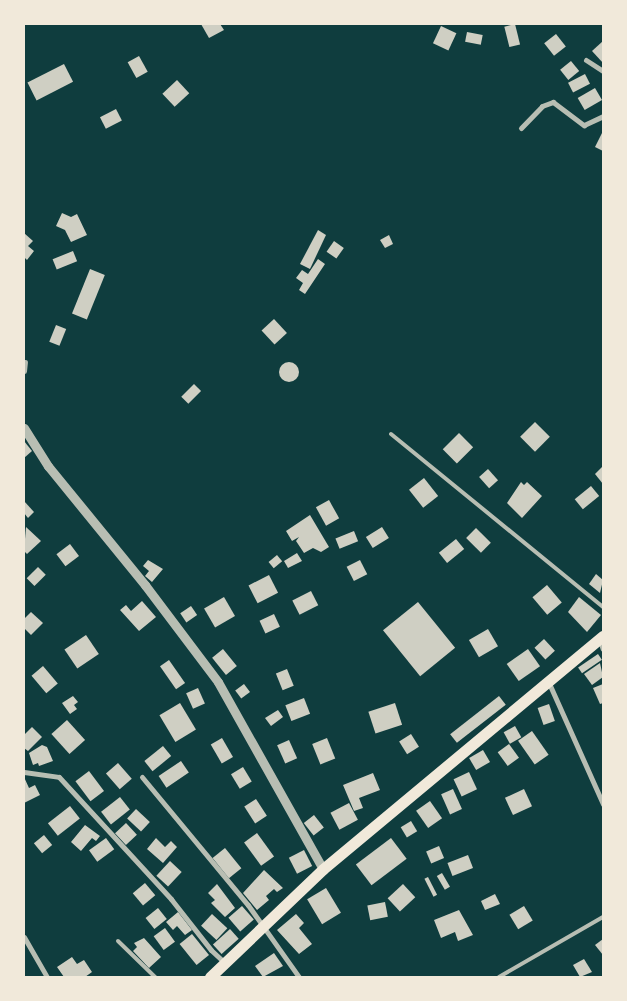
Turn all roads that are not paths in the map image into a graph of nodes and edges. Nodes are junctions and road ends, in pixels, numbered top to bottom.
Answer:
1 (586, 60) dead end
2 (603, 71) edge
3 (603, 116) edge
4 (521, 128) dead end
5 (24, 362) edge
6 (24, 371) edge
7 (24, 428) edge
8 (391, 434) dead end
9 (603, 606) edge
10 (602, 642) edge
11 (548, 681) junction
12 (24, 772) edge
13 (142, 777) dead end
14 (603, 804) edge
15 (323, 869) junction
16 (603, 917) edge
17 (263, 927) junction
18 (24, 937) edge
19 (118, 941) dead end
20 (225, 963) junction
21 (47, 977) edge
22 (155, 977) edge
23 (210, 977) edge
24 (299, 977) edge
25 (499, 977) edge

1 - 2 street
3 - 4 street
5 - 6 street
7 - 15 street
8 - 9 lane
10 - 11 main road
11 - 14 street
11 - 15 main road
12 - 20 street
13 - 17 street
15 - 17 main road
16 - 25 lane
17 - 20 main road
17 - 24 street
18 - 21 street
19 - 22 lane
20 - 23 main road

